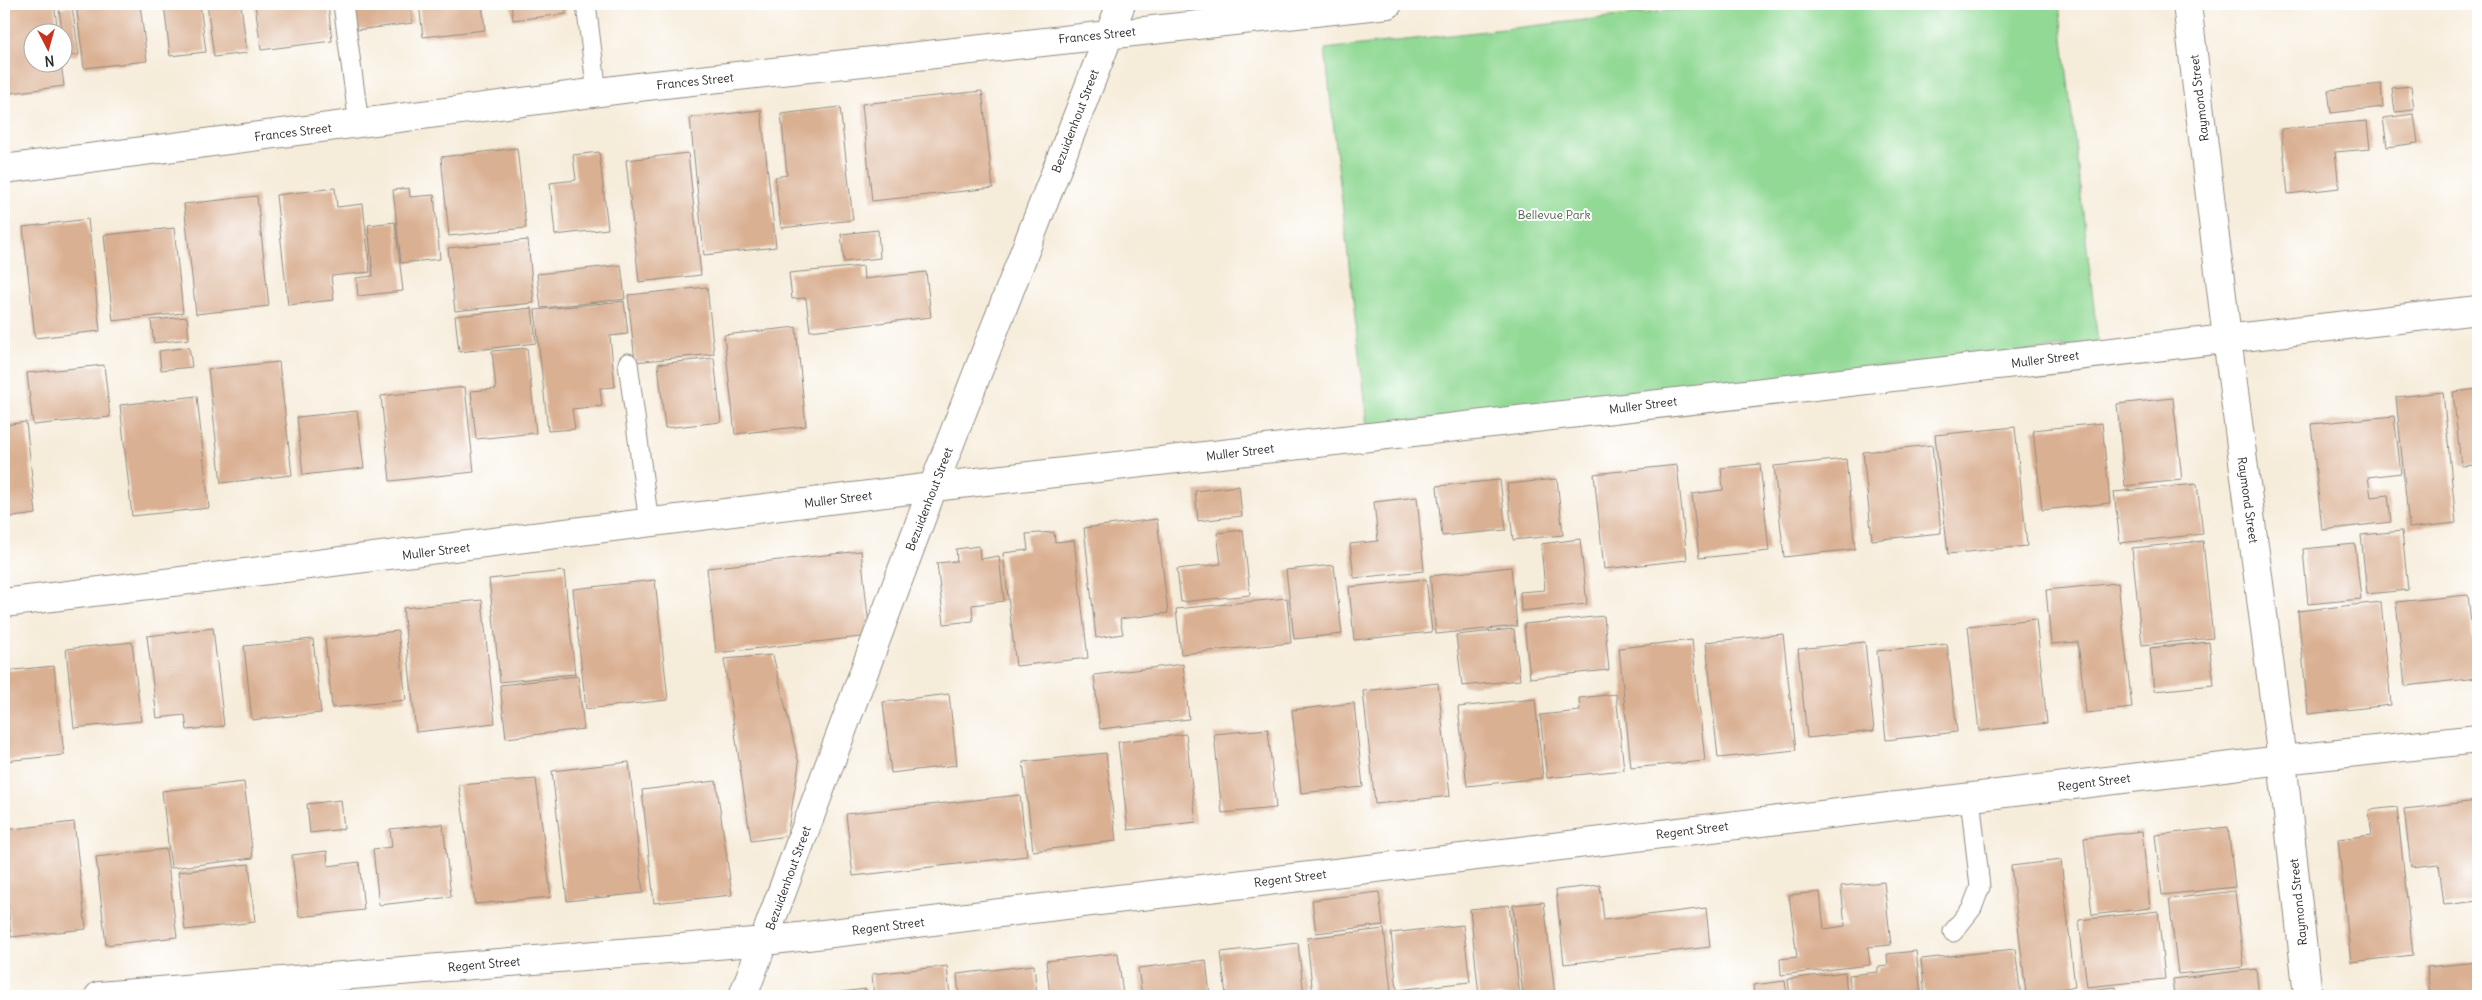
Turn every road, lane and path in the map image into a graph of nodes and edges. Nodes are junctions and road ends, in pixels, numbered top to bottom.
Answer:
1 (343, 4) edge
2 (586, 4) edge
3 (1121, 4) edge
4 (1388, 4) edge
5 (2188, 4) edge
6 (1109, 34) junction
7 (597, 93) junction
8 (359, 124) junction
9 (4, 169) edge
10 (2478, 310) edge
11 (2227, 338) junction
12 (628, 363) dead end
13 (933, 487) junction
14 (649, 524) junction
15 (4, 603) edge
16 (2478, 739) edge
17 (2282, 760) junction
18 (1970, 797) junction
19 (1953, 932) dead end
20 (764, 941) junction
21 (99, 996) edge
22 (743, 996) edge
23 (2308, 996) edge

1 - 8 lane
2 - 7 lane
3 - 6 street, Bezuidenhout Street
4 - 6 street, Frances Street
5 - 11 street, Raymond Street
6 - 7 street, Frances Street
6 - 13 street, Bezuidenhout Street
7 - 8 street, Frances Street
8 - 9 street, Frances Street
10 - 11 street, Muller Street
11 - 13 street, Muller Street
11 - 17 street, Raymond Street
12 - 14 lane
13 - 14 street, Muller Street
13 - 20 street, Bezuidenhout Street
14 - 15 street, Muller Street
16 - 17 street, Regent Street
17 - 18 street, Regent Street
17 - 23 street, Raymond Street
18 - 19 lane
18 - 20 street, Regent Street
20 - 21 street, Regent Street
20 - 22 street, Bezuidenhout Street

